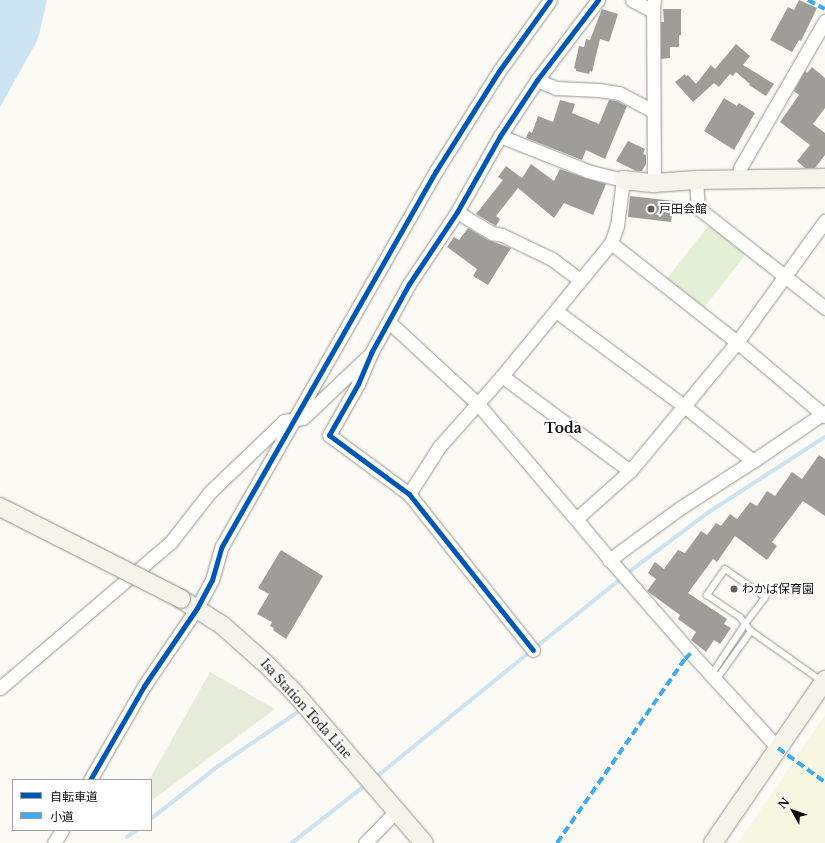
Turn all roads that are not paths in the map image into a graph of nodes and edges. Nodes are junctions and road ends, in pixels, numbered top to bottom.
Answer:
1 (550, 0) edge
2 (598, 0) edge
3 (632, 0) edge
4 (653, 6) edge
5 (825, 21) edge
6 (537, 80) junction
7 (654, 111) junction
8 (500, 136) junction
9 (825, 178) edge
10 (623, 180) junction
11 (696, 180) junction
12 (739, 180) junction
13 (654, 183) junction
14 (457, 212) junction
15 (825, 221) edge
16 (611, 243) junction
17 (785, 277) junction
18 (580, 280) junction
19 (825, 308) edge
20 (556, 312) junction
21 (389, 322) junction
22 (737, 342) junction
23 (371, 353) junction
24 (502, 376) junction
25 (478, 404) junction
26 (684, 406) junction
27 (824, 413) edge
28 (292, 421) junction
29 (753, 461) junction
30 (630, 471) junction
31 (409, 494) junction
32 (0, 507) edge
33 (576, 519) junction
34 (612, 564) junction
35 (197, 608) junction
36 (745, 624) junction
37 (751, 631) junction
38 (533, 650) dead end
39 (713, 677) junction
40 (824, 681) edge
41 (0, 688) edge
42 (778, 748) junction
43 (91, 779) edge
44 (396, 811) junction
45 (61, 831) edge
46 (54, 843) edge
47 (365, 843) edge
48 (424, 843) edge
49 (713, 843) edge

1 - 28 street
2 - 6 street
3 - 4 street
4 - 7 street
5 - 12 street
6 - 7 street
6 - 8 street
7 - 13 street
8 - 10 street
8 - 14 street
9 - 12 main road
10 - 13 main road
10 - 16 street
11 - 12 main road
11 - 13 main road
11 - 17 street
14 - 18 street
14 - 21 street
15 - 17 street
16 - 18 street
16 - 22 street
17 - 19 street
17 - 22 street
18 - 20 street
20 - 24 street
20 - 26 street
21 - 23 street
21 - 25 street
22 - 26 street
22 - 27 street
23 - 28 street
23 - 31 street
24 - 25 street
24 - 30 street
25 - 31 street
25 - 33 street
26 - 29 street
26 - 30 street
27 - 29 street
28 - 35 street
28 - 41 street
29 - 34 street
30 - 33 street
31 - 38 street
32 - 35 main road, Isa Station Toda Line, bridge
33 - 34 street
34 - 39 street
35 - 43 street
35 - 44 main road, Isa Station Toda Line
36 - 36 lane
36 - 37 lane
36 - 39 lane
37 - 39 lane
37 - 40 lane
39 - 42 street
40 - 42 main road
42 - 49 main road
44 - 47 street
44 - 48 main road, Isa Station Toda Line
45 - 46 street

